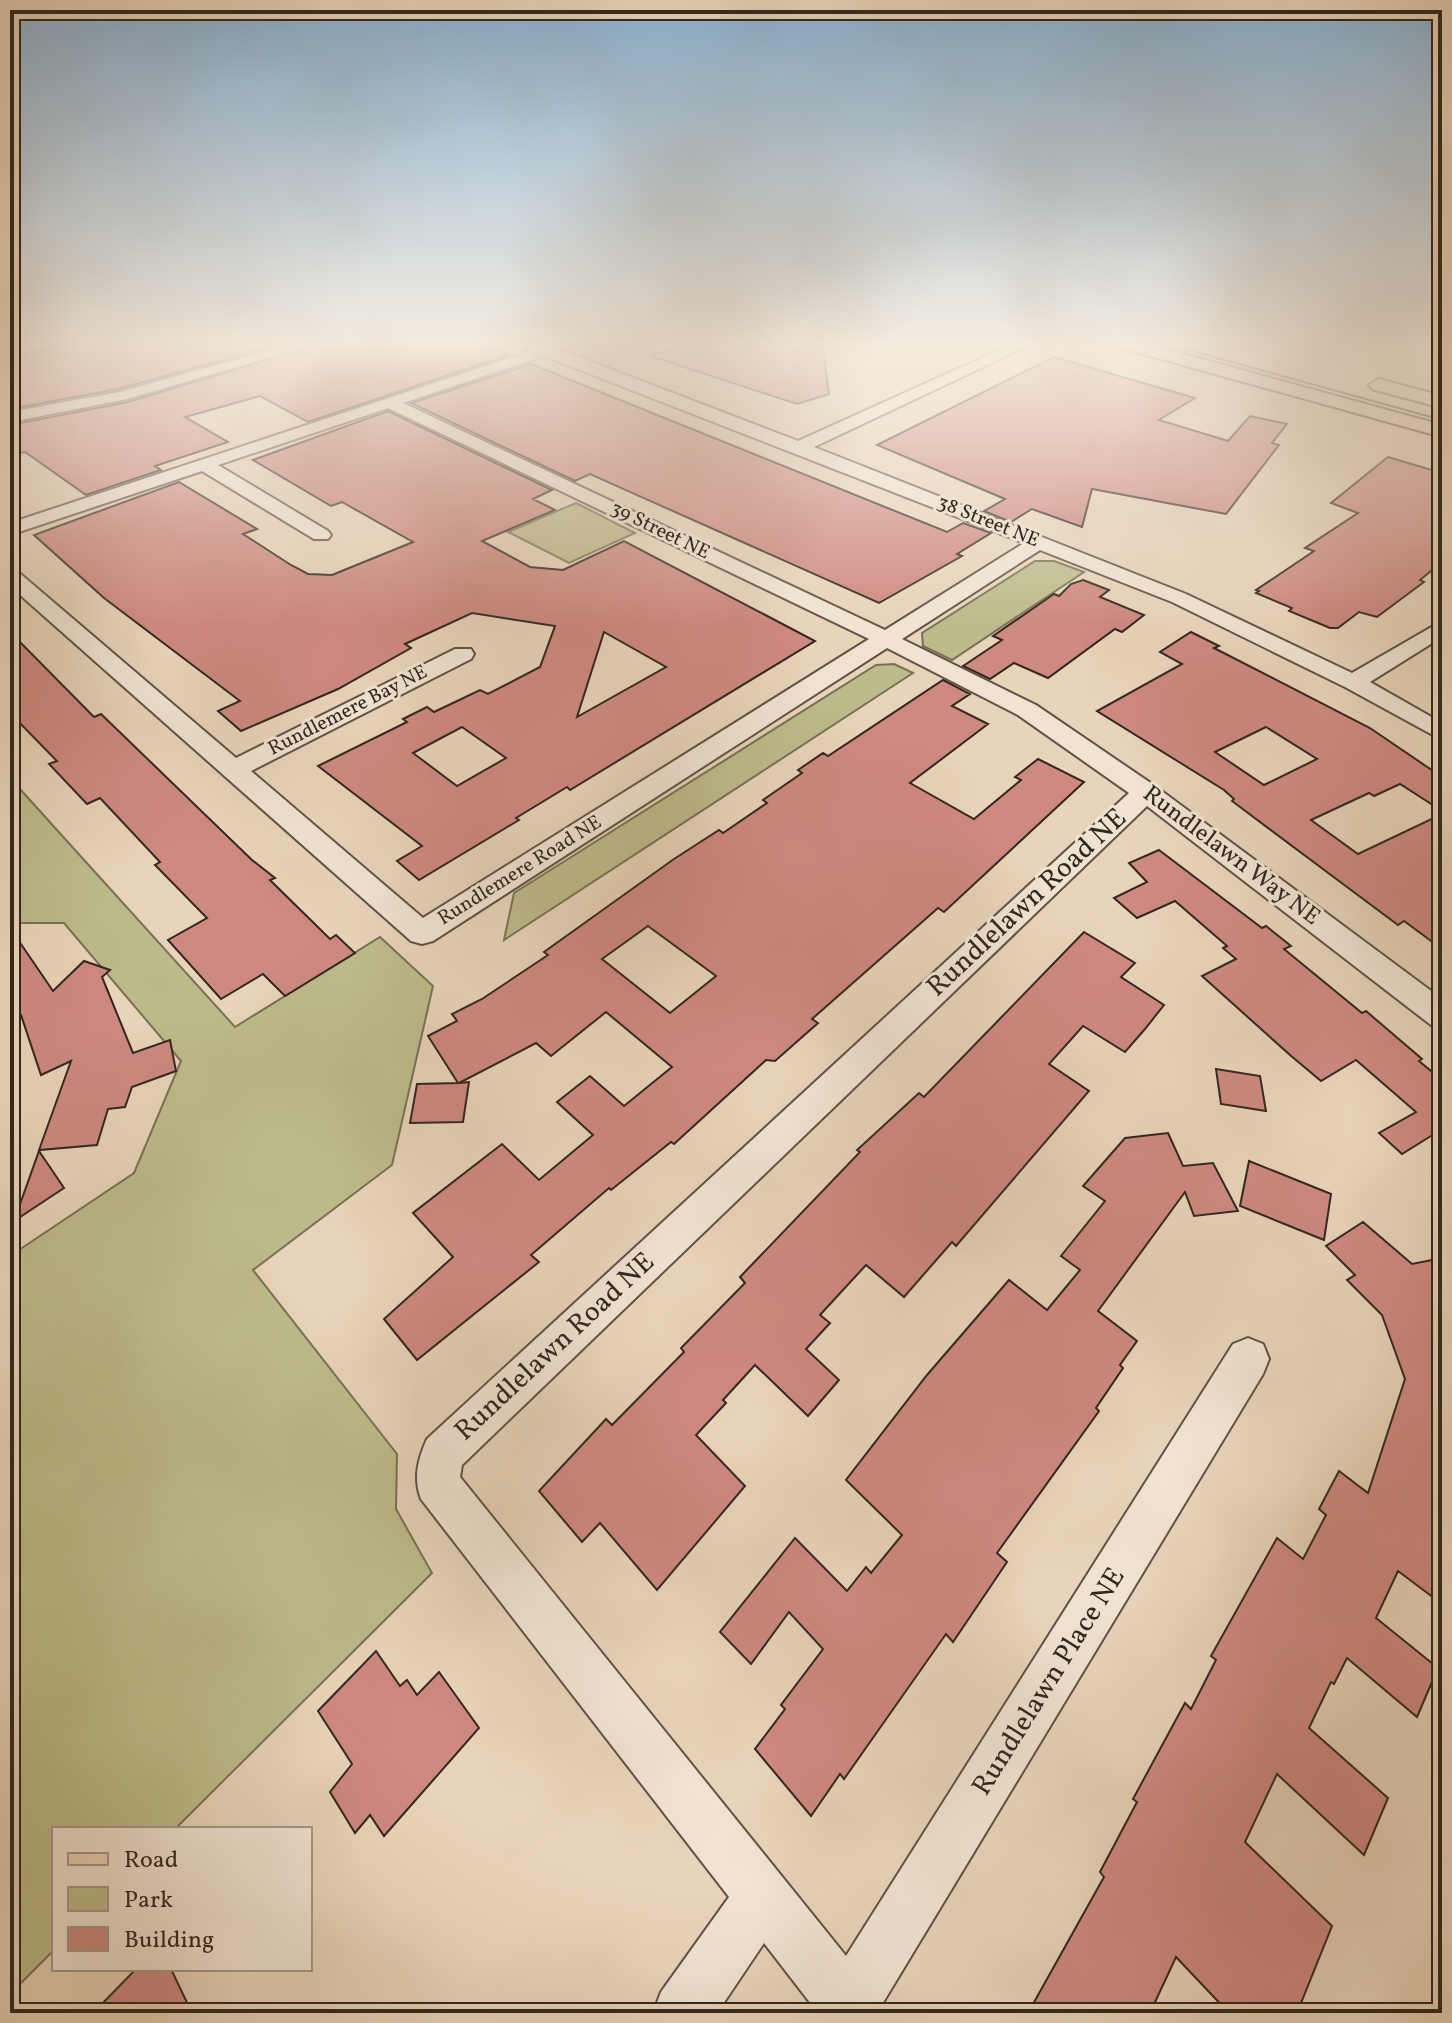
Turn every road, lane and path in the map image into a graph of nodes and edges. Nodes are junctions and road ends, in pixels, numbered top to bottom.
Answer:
1 (290, 436) edge
2 (460, 436) edge
3 (772, 436) edge
4 (822, 436) edge
5 (799, 447) junction
6 (205, 465) junction
7 (10, 529) edge
8 (321, 535) dead end
9 (1039, 542) junction
10 (10, 575) edge
11 (1442, 628) edge
12 (886, 639) junction
13 (463, 654) dead end
14 (1353, 682) junction
15 (1442, 733) edge
16 (234, 769) junction
17 (1146, 792) junction
18 (1442, 1016) edge
19 (1248, 1359) dead end
20 (763, 1896) junction
21 (852, 2009) edge
22 (682, 2013) edge

1 - 6 street
2 - 12 street, 39 Street NE
3 - 5 street, 38 Street NE
4 - 5 street
5 - 9 street, 38 Street NE
6 - 7 street
6 - 8 street
9 - 12 street, Rundlemere Road NE
9 - 14 street, 38 Street NE
10 - 16 street, Rundlemere Road NE
11 - 14 street
12 - 16 street, Rundlemere Road NE
12 - 17 street, Rundlelawn Way NE
13 - 16 street, Rundlemere Bay NE
14 - 15 street, 38 Street NE
17 - 18 street, Rundlelawn Way NE
17 - 20 street, Rundlelawn Road NE
19 - 21 street, Rundlelawn Place NE
20 - 21 street, Rundlelawn Road NE
20 - 22 street

